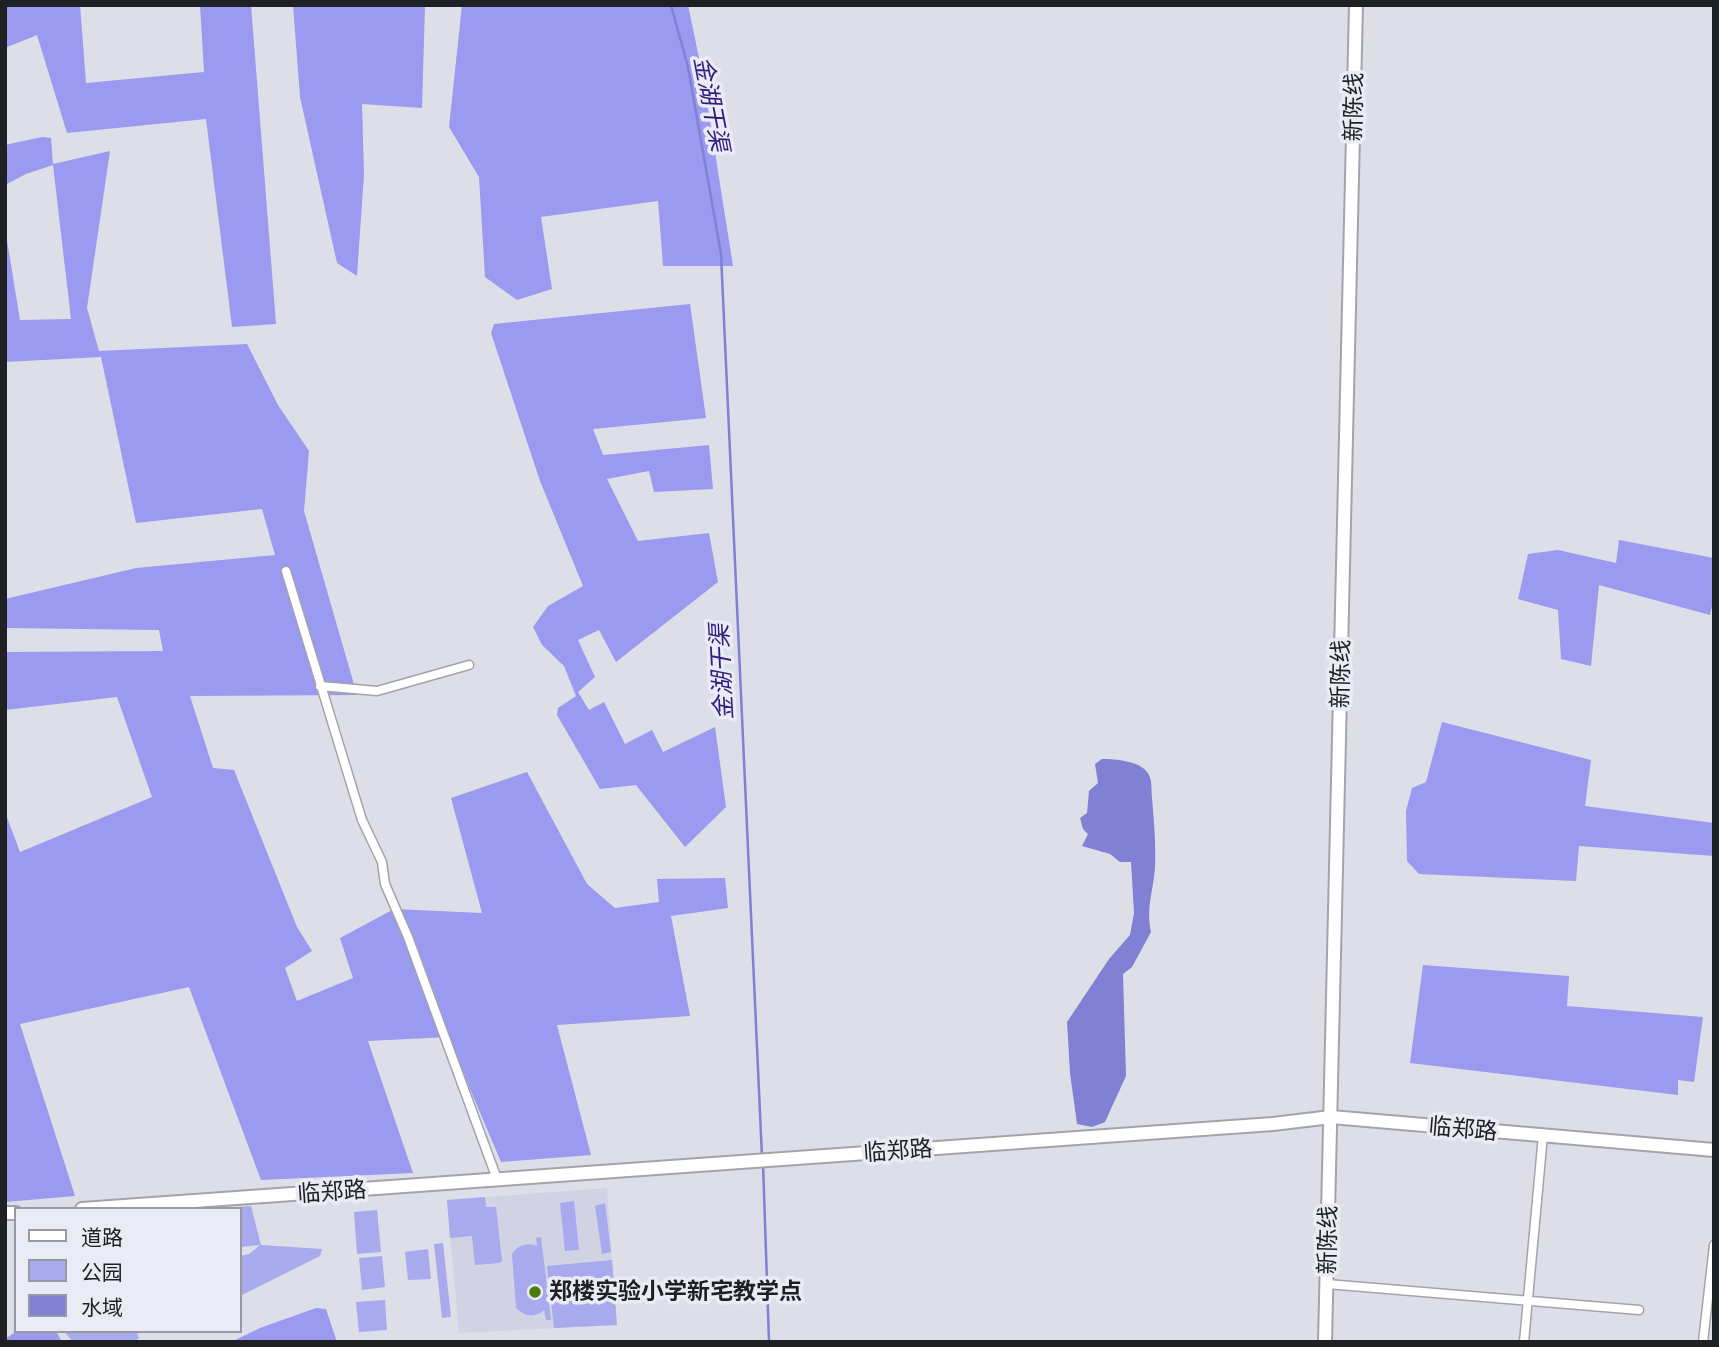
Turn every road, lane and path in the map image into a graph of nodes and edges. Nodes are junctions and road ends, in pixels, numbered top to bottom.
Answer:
1 (1356, 5) edge
2 (286, 571) dead end
3 (468, 665) dead end
4 (320, 687) junction
5 (1331, 1117) junction
6 (1544, 1135) junction
7 (1714, 1150) edge
8 (497, 1179) junction
9 (110, 1207) edge
10 (1714, 1245) edge
11 (1327, 1284) junction
12 (1528, 1300) junction
13 (1639, 1310) dead end
14 (1325, 1342) edge
15 (1524, 1342) edge
16 (1703, 1342) edge

1 - 5 main road, 新陈线
2 - 4 street
3 - 4 street
4 - 8 street
5 - 6 main road, 临郑路
5 - 8 main road, 临郑路
5 - 11 main road, 新陈线
6 - 7 main road, 临郑路
6 - 12 street
8 - 9 main road, 临郑路
10 - 16 street
11 - 12 street
11 - 14 main road, 新陈线
12 - 13 street
12 - 15 street

